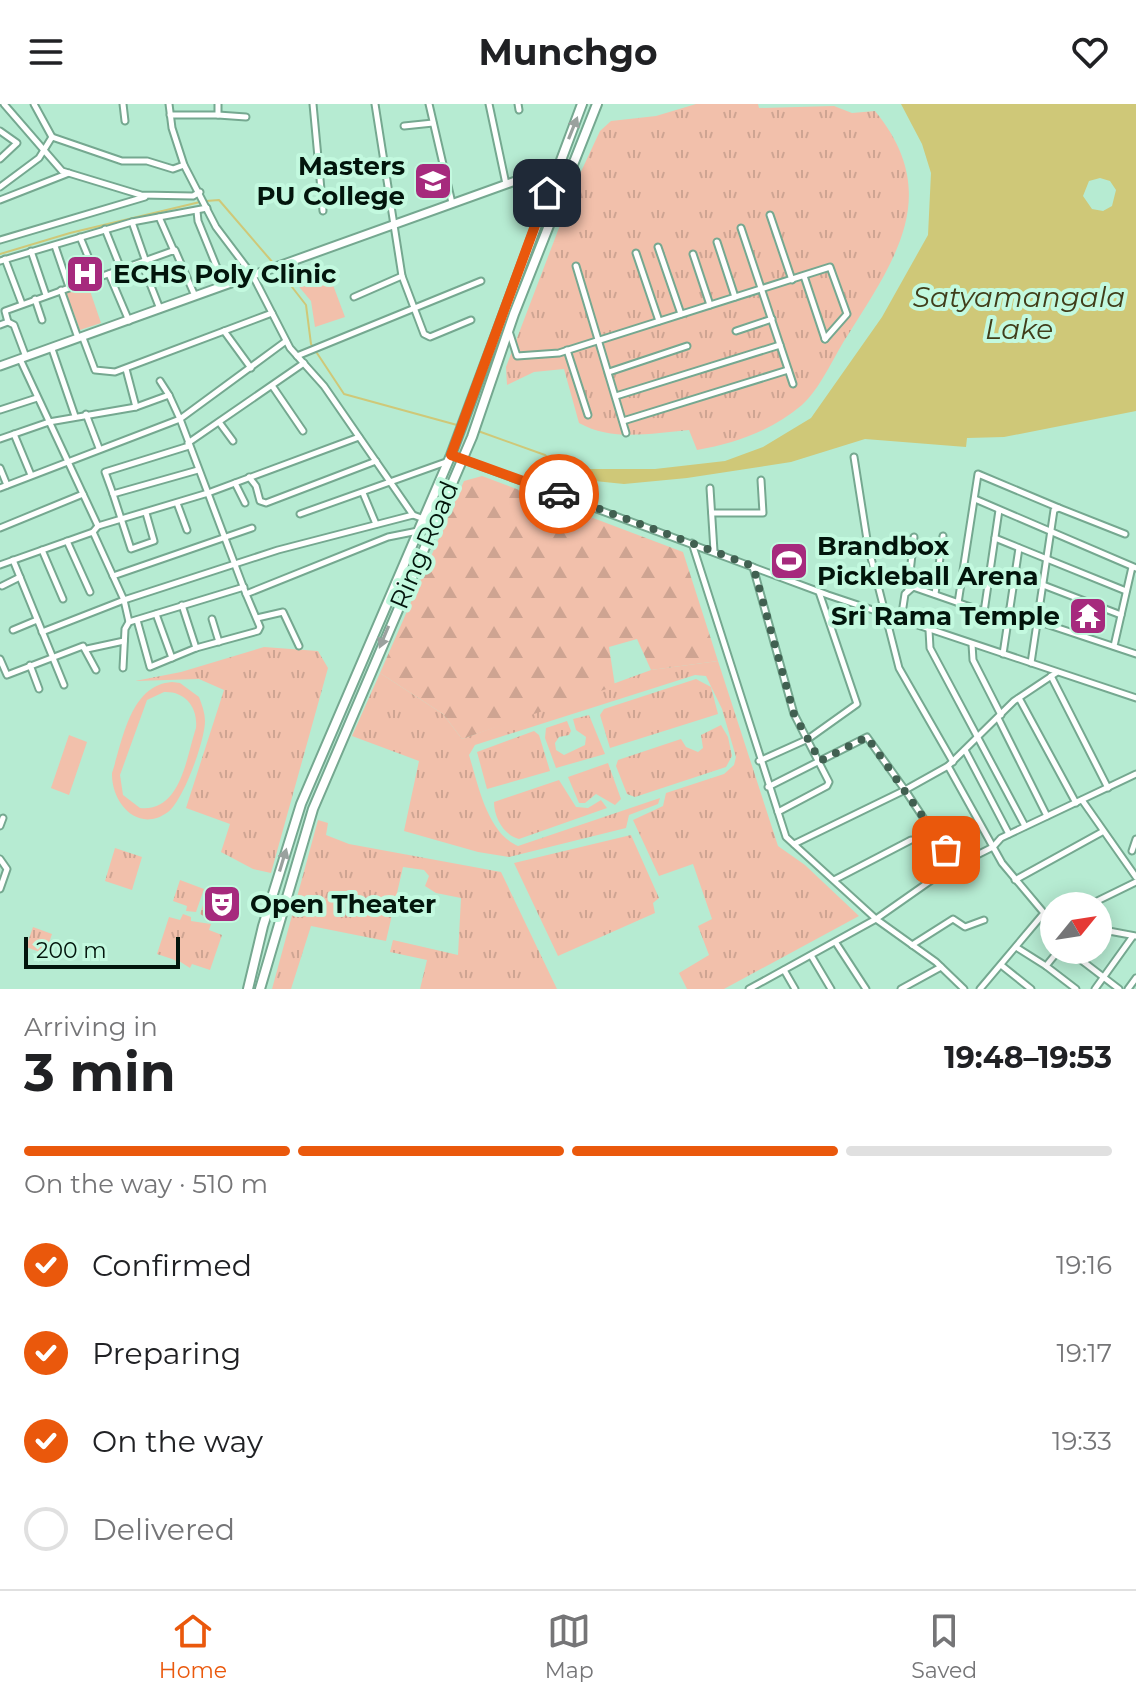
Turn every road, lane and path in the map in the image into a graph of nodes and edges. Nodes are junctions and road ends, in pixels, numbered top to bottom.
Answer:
1 (4, 104) edge
2 (34, 104) edge
3 (123, 104) edge
4 (169, 104) edge
5 (218, 104) edge
6 (313, 104) edge
7 (375, 104) edge
8 (429, 104) edge
9 (489, 104) edge
10 (582, 104) edge
11 (597, 104) edge
12 (170, 115) junction
13 (218, 115) junction
14 (246, 117) dead end
15 (125, 121) dead end
16 (433, 123) junction
17 (404, 126) dead end
18 (0, 131) edge
19 (52, 137) junction
20 (46, 148) junction
21 (0, 159) edge
22 (184, 165) junction
23 (557, 166) junction
24 (571, 171) junction
25 (69, 173) junction
26 (506, 184) junction
27 (0, 187) edge
28 (200, 192) junction
29 (149, 196) junction
30 (0, 200) edge
31 (452, 203) junction
32 (207, 207) junction
33 (197, 211) junction
34 (323, 211) dead end
35 (770, 215) dead end
36 (159, 217) junction
37 (132, 222) junction
38 (394, 223) junction
39 (741, 228) dead end
40 (105, 229) junction
41 (80, 237) junction
42 (0, 240) edge
43 (717, 242) dead end
44 (55, 246) junction
45 (658, 247) dead end
46 (31, 251) junction
47 (174, 251) junction
48 (636, 253) dead end
49 (693, 254) dead end
50 (3, 260) edge
51 (144, 262) junction
52 (576, 266) dead end
53 (121, 270) junction
54 (109, 274) junction
55 (253, 276) junction
56 (402, 276) junction
57 (804, 276) junction
58 (97, 278) junction
59 (792, 280) junction
60 (481, 281) dead end
61 (224, 286) junction
62 (69, 287) junction
63 (762, 289) junction
64 (61, 290) junction
65 (46, 295) junction
66 (195, 296) junction
67 (354, 297) dead end
68 (735, 297) junction
69 (35, 299) junction
70 (22, 304) junction
71 (710, 305) junction
72 (413, 307) junction
73 (160, 309) junction
74 (0, 313) edge
75 (272, 313) junction
76 (681, 314) junction
77 (772, 319) junction
78 (42, 320) dead end
79 (471, 320) dead end
80 (129, 321) junction
81 (659, 321) junction
82 (4, 324) edge
83 (508, 330) junction
84 (224, 331) junction
85 (736, 331) dead end
86 (81, 339) junction
87 (599, 340) junction
88 (286, 341) junction
89 (780, 345) junction
90 (687, 346) dead end
91 (52, 349) junction
92 (567, 350) junction
93 (297, 356) junction
94 (23, 358) junction
95 (304, 363) junction
96 (0, 366) edge
97 (251, 368) junction
98 (126, 369) junction
99 (788, 370) junction
100 (609, 372) junction
101 (160, 381) dead end
102 (793, 384) dead end
103 (273, 387) junction
104 (169, 395) junction
105 (616, 396) junction
106 (37, 398) junction
107 (136, 407) junction
108 (0, 410) edge
109 (86, 414) junction
110 (588, 415) dead end
111 (75, 416) junction
112 (180, 419) junction
113 (623, 421) junction
114 (49, 422) junction
115 (219, 422) junction
116 (303, 431) dead end
117 (626, 433) dead end
118 (14, 434) junction
119 (359, 437) junction
120 (0, 439) edge
121 (233, 441) dead end
122 (189, 444) junction
123 (99, 448) junction
124 (854, 457) dead end
125 (449, 458) junction
126 (462, 458) junction
127 (67, 460) junction
128 (376, 461) junction
129 (0, 468) edge
130 (198, 470) junction
131 (31, 475) junction
132 (249, 477) junction
133 (761, 480) dead end
134 (235, 483) junction
135 (391, 483) junction
136 (7, 485) junction
137 (0, 488) edge
138 (710, 488) dead end
139 (208, 493) junction
140 (363, 493) junction
141 (83, 494) junction
142 (113, 494) junction
143 (975, 499) junction
144 (177, 503) junction
145 (245, 503) dead end
146 (1059, 508) junction
147 (999, 510) junction
148 (146, 513) junction
149 (712, 513) junction
150 (300, 514) dead end
151 (413, 515) junction
152 (424, 519) junction
153 (119, 521) junction
154 (376, 524) junction
155 (0, 528) edge
156 (252, 528) dead end
157 (95, 529) junction
158 (187, 530) dead end
159 (419, 531) junction
160 (1051, 534) junction
161 (1125, 534) dead end
162 (943, 536) dead end
163 (914, 537) dead end
164 (995, 538) junction
165 (227, 539) junction
166 (67, 541) junction
167 (691, 542) junction
168 (1019, 548) junction
169 (42, 550) junction
170 (714, 551) junction
171 (1047, 559) junction
172 (13, 560) junction
173 (235, 564) junction
174 (0, 565) edge
175 (753, 566) junction
176 (1134, 567) edge
177 (113, 576) junction
178 (20, 577) junction
179 (1043, 585) junction
180 (2, 586) dead end
181 (244, 587) junction
182 (908, 590) junction
183 (818, 591) junction
184 (1126, 591) junction
185 (90, 592) dead end
186 (246, 594) junction
187 (935, 595) junction
188 (63, 599) dead end
189 (124, 600) junction
190 (958, 603) junction
191 (182, 605) junction
192 (984, 612) junction
193 (156, 613) junction
194 (883, 614) junction
195 (1121, 615) junction
196 (257, 618) junction
197 (212, 619) dead end
198 (37, 620) junction
199 (137, 620) junction
200 (901, 620) junction
201 (1008, 620) junction
202 (1037, 621) junction
203 (129, 622) junction
204 (13, 630) dead end
205 (929, 630) junction
206 (42, 632) junction
207 (124, 641) junction
208 (219, 642) junction
209 (972, 644) junction
210 (299, 646) dead end
211 (1114, 646) junction
212 (196, 648) junction
213 (87, 649) junction
214 (1003, 654) junction
215 (1136, 654) edge
216 (52, 655) junction
217 (172, 658) junction
218 (0, 659) edge
219 (1030, 663) junction
220 (30, 665) junction
221 (123, 668) dead end
222 (96, 670) dead end
223 (1054, 674) junction
224 (7, 675) junction
225 (2, 681) dead end
226 (64, 685) dead end
227 (39, 689) dead end
228 (1136, 696) edge
229 (1019, 698) junction
230 (1000, 716) junction
231 (980, 737) junction
232 (808, 739) junction
233 (965, 750) junction
234 (759, 761) junction
235 (820, 761) junction
236 (950, 764) junction
237 (1136, 774) edge
238 (768, 787) junction
239 (1108, 788) junction
240 (905, 790) junction
241 (1079, 802) junction
242 (301, 804) junction
243 (313, 809) junction
244 (778, 812) junction
245 (1047, 816) junction
246 (3, 818) dead end
247 (0, 826) edge
248 (1025, 826) junction
249 (1102, 832) junction
250 (1009, 834) junction
251 (1136, 839) edge
252 (911, 840) dead end
253 (794, 844) junction
254 (993, 847) junction
255 (1132, 851) dead end
256 (0, 859) edge
257 (955, 866) junction
258 (1136, 879) edge
259 (834, 880) junction
260 (1015, 880) junction
261 (0, 889) edge
262 (1112, 892) edge
263 (1040, 908) edge
264 (1040, 918) edge
265 (876, 919) junction
266 (984, 920) dead end
267 (1112, 933) edge
268 (1135, 936) edge
269 (836, 943) junction
270 (912, 945) junction
271 (1016, 947) junction
272 (812, 957) junction
273 (255, 963) junction
274 (1087, 964) edge
275 (1001, 965) junction
276 (1046, 966) joint
277 (266, 967) junction
278 (941, 967) junction
279 (784, 970) junction
280 (1104, 977) junction
281 (1136, 978) edge
282 (762, 982) junction
283 (248, 989) edge
284 (260, 989) edge
285 (749, 989) edge
286 (766, 989) edge
287 (795, 989) edge
288 (831, 989) edge
289 (866, 989) edge
290 (901, 989) edge
291 (964, 989) edge
292 (980, 989) edge
293 (1031, 989) edge
294 (1076, 989) edge
295 (1095, 989) edge
296 (1119, 989) edge
297 (1128, 989) edge

1 - 20 street
2 - 19 street
3 - 15 street
4 - 12 street
5 - 13 street
6 - 34 street
7 - 38 street
8 - 16 street
9 - 26 street
23 -> 10 main road, Ring Road
11 - 24 main road, Ring Road
12 - 13 street
12 - 22 street
13 - 14 street
16 - 17 street
16 - 31 street
18 - 21 street
19 - 20 street
19 - 22 street
20 - 25 street
20 - 27 street
22 - 28 street
23 - 24 main road
23 - 26 street
23 - 125 main road, Ring Road
24 - 83 main road, Ring Road
25 - 29 street
25 - 30 street
26 - 31 street
28 - 29 street
28 - 32 street
29 - 42 street
31 - 38 street
32 - 33 street
32 - 55 street
33 - 36 street
33 - 61 street
35 - 59 street
36 - 37 street
36 - 47 street
37 - 40 street
37 - 51 street
38 - 55 street
38 - 56 street
39 - 63 street
40 - 41 street
40 - 53 street
41 - 44 street
41 - 58 street
43 - 68 street
44 - 46 street
44 - 62 street
45 - 76 street
46 - 50 street
46 - 65 street
47 - 51 street
47 - 66 street
48 - 81 street
49 - 71 street
50 - 70 street
51 - 53 street
51 - 73 street
52 - 87 street
53 - 54 street
54 - 58 street
54 - 80 street
55 - 61 street
55 - 75 street
56 - 67 street
56 - 72 street
57 - 57 street
57 - 59 street
58 - 62 street
59 - 63 street
60 - 72 street
61 - 66 street
62 - 64 street
63 - 68 street
63 - 77 street
64 - 65 street
64 - 86 street
65 - 69 street
66 - 73 street
68 - 71 street
69 - 70 street
69 - 78 street
70 - 82 street
71 - 76 street
72 - 79 street
72 - 93 street
73 - 80 street
74 - 82 street
75 - 84 street
75 - 88 street
76 - 81 street
77 - 85 street
77 - 89 street
80 - 86 street
81 - 87 street
82 - 94 street
83 - 92 street
83 - 126 main road, Ring Road
84 - 97 street
84 - 98 street
86 - 91 street
86 - 98 street
87 - 92 street
87 - 100 street
88 - 93 street
88 - 97 street
89 - 99 street
89 - 105 street
90 - 100 street
91 - 94 street
91 - 111 street
92 - 110 street
93 - 95 street
94 - 96 street
94 - 106 street
95 - 103 street
95 - 119 street
97 - 112 street
98 - 107 street
99 - 102 street
99 - 113 street
100 - 105 street
101 - 104 street
103 - 115 street
103 - 116 street
104 - 107 street
104 - 112 street
105 - 113 street
106 - 108 street
106 - 114 street
107 - 109 street
109 - 111 street
109 - 123 street
111 - 114 street
112 - 122 street
112 - 123 street
113 - 117 street
114 - 118 street
114 - 127 street
115 - 121 street
115 - 122 street
118 - 120 street
118 - 131 street
119 - 128 street
119 - 132 street
122 - 130 street
122 - 142 street
123 - 127 street
124 - 194 street
125 - 126 main road
125 - 135 street
125 - 152 main road, Ring Road
126 - 167 street
126 -> 243 main road, Ring Road
127 - 131 street
127 - 141 street
128 - 132 street
128 - 135 street
129 - 136 street
130 - 139 street
130 - 142 street
131 - 136 street
132 - 134 street
133 - 149 street
134 - 139 street
134 - 145 street
135 - 140 street
135 - 151 street
136 - 137 street
138 - 149 street
139 - 144 street
139 - 165 street
140 - 150 street
140 - 154 street
141 - 155 street
141 - 157 street
142 - 153 street
143 - 146 street
143 - 147 street
143 - 190 street
144 - 148 street
144 - 158 street
146 - 160 street
146 - 161 street
147 - 160 street
147 - 164 street
148 - 153 street
148 - 153 street
149 - 170 street
151 - 152 street
151 - 154 street
152 - 159 main road, Ring Road
153 - 157 street
154 - 173 street
156 - 165 street
157 - 166 street
157 - 177 street
159 - 186 street
159 - 242 main road, Ring Road
160 - 171 street
160 - 176 street
162 - 187 street
163 - 182 street
164 - 168 street
164 - 192 street
165 - 173 street
165 - 177 street
166 - 169 street
166 - 185 street
167 - 170 street
167 - 234 street
168 - 171 street
168 - 201 street
169 - 172 street
169 - 188 street
170 - 175 street
171 - 179 street
171 - 184 street
172 - 174 street
172 - 178 street
173 - 181 street
173 - 189 street
175 - 183 street
175 - 232 street
176 - 184 street
177 - 189 street
178 - 180 street
178 - 198 street
179 - 195 street
179 - 202 street
181 - 186 street
181 - 191 street
182 - 187 street
182 - 200 street
183 - 194 street
183 - 232 street
184 - 195 street
186 - 196 street
187 - 190 street
189 - 203 street
189 - 206 street
190 - 192 street
191 - 193 street
191 - 212 street
192 - 201 street
193 - 199 street
193 - 217 street
194 - 200 street
194 - 236 street
195 - 211 street
196 - 208 street
196 - 210 street
197 - 208 street
198 - 204 street
198 - 206 street
199 - 203 street
199 - 217 street
200 - 205 street
201 - 214 street
202 - 211 street
202 - 219 street
203 - 207 street
205 - 209 street
205 - 231 street
206 - 216 street
207 - 213 street
207 - 221 street
208 - 212 street
209 - 214 street
209 - 230 street
211 - 215 street
212 - 217 street
213 - 216 street
213 - 222 street
214 - 219 street
216 - 220 street
216 - 226 street
218 - 224 street
219 - 223 street
220 - 224 street
220 - 227 street
223 - 228 street
223 - 229 street
223 - 239 street
224 - 225 street
229 - 230 street
229 - 241 street
230 - 231 street
230 - 245 street
231 - 233 street
231 - 248 street
232 - 234 street
232 - 235 street
233 - 236 street
233 - 250 street
234 - 238 street
235 - 238 street
235 - 240 street
235 - 244 street
236 - 240 street
236 - 254 street
237 - 239 street
238 - 244 street
239 - 241 street
240 - 253 street
240 - 257 street
241 - 245 street
241 - 249 street
242 - 243 main road
273 -> 242 main road, Ring Road
243 - 277 main road, Ring Road
244 - 253 street
245 - 248 street
246 - 247 street
248 - 250 street
249 - 258 street
249 - 260 street
250 - 254 street
251 - 255 street
252 - 259 street
253 - 259 street
254 - 257 street
254 - 260 street
256 - 261 street
257 - 265 street
258 - 262 street
259 - 265 street
260 - 263 street
264 - 271 street
265 - 269 street
265 - 270 street
266 - 270 street
267 - 268 street
268 - 280 street
269 - 272 street
269 - 289 street
270 - 278 street
271 - 275 street
271 - 276 street
272 - 279 street
272 - 288 street
273 - 277 main road
273 - 283 main road, Ring Road
274 - 280 street
275 - 292 street
275 - 293 street
276 - 294 street
277 - 284 main road, Ring Road
278 - 290 street
278 - 291 street
279 - 282 street
279 - 287 street
280 - 295 street
280 - 296 street
281 - 297 street
282 - 285 street
282 - 286 street

